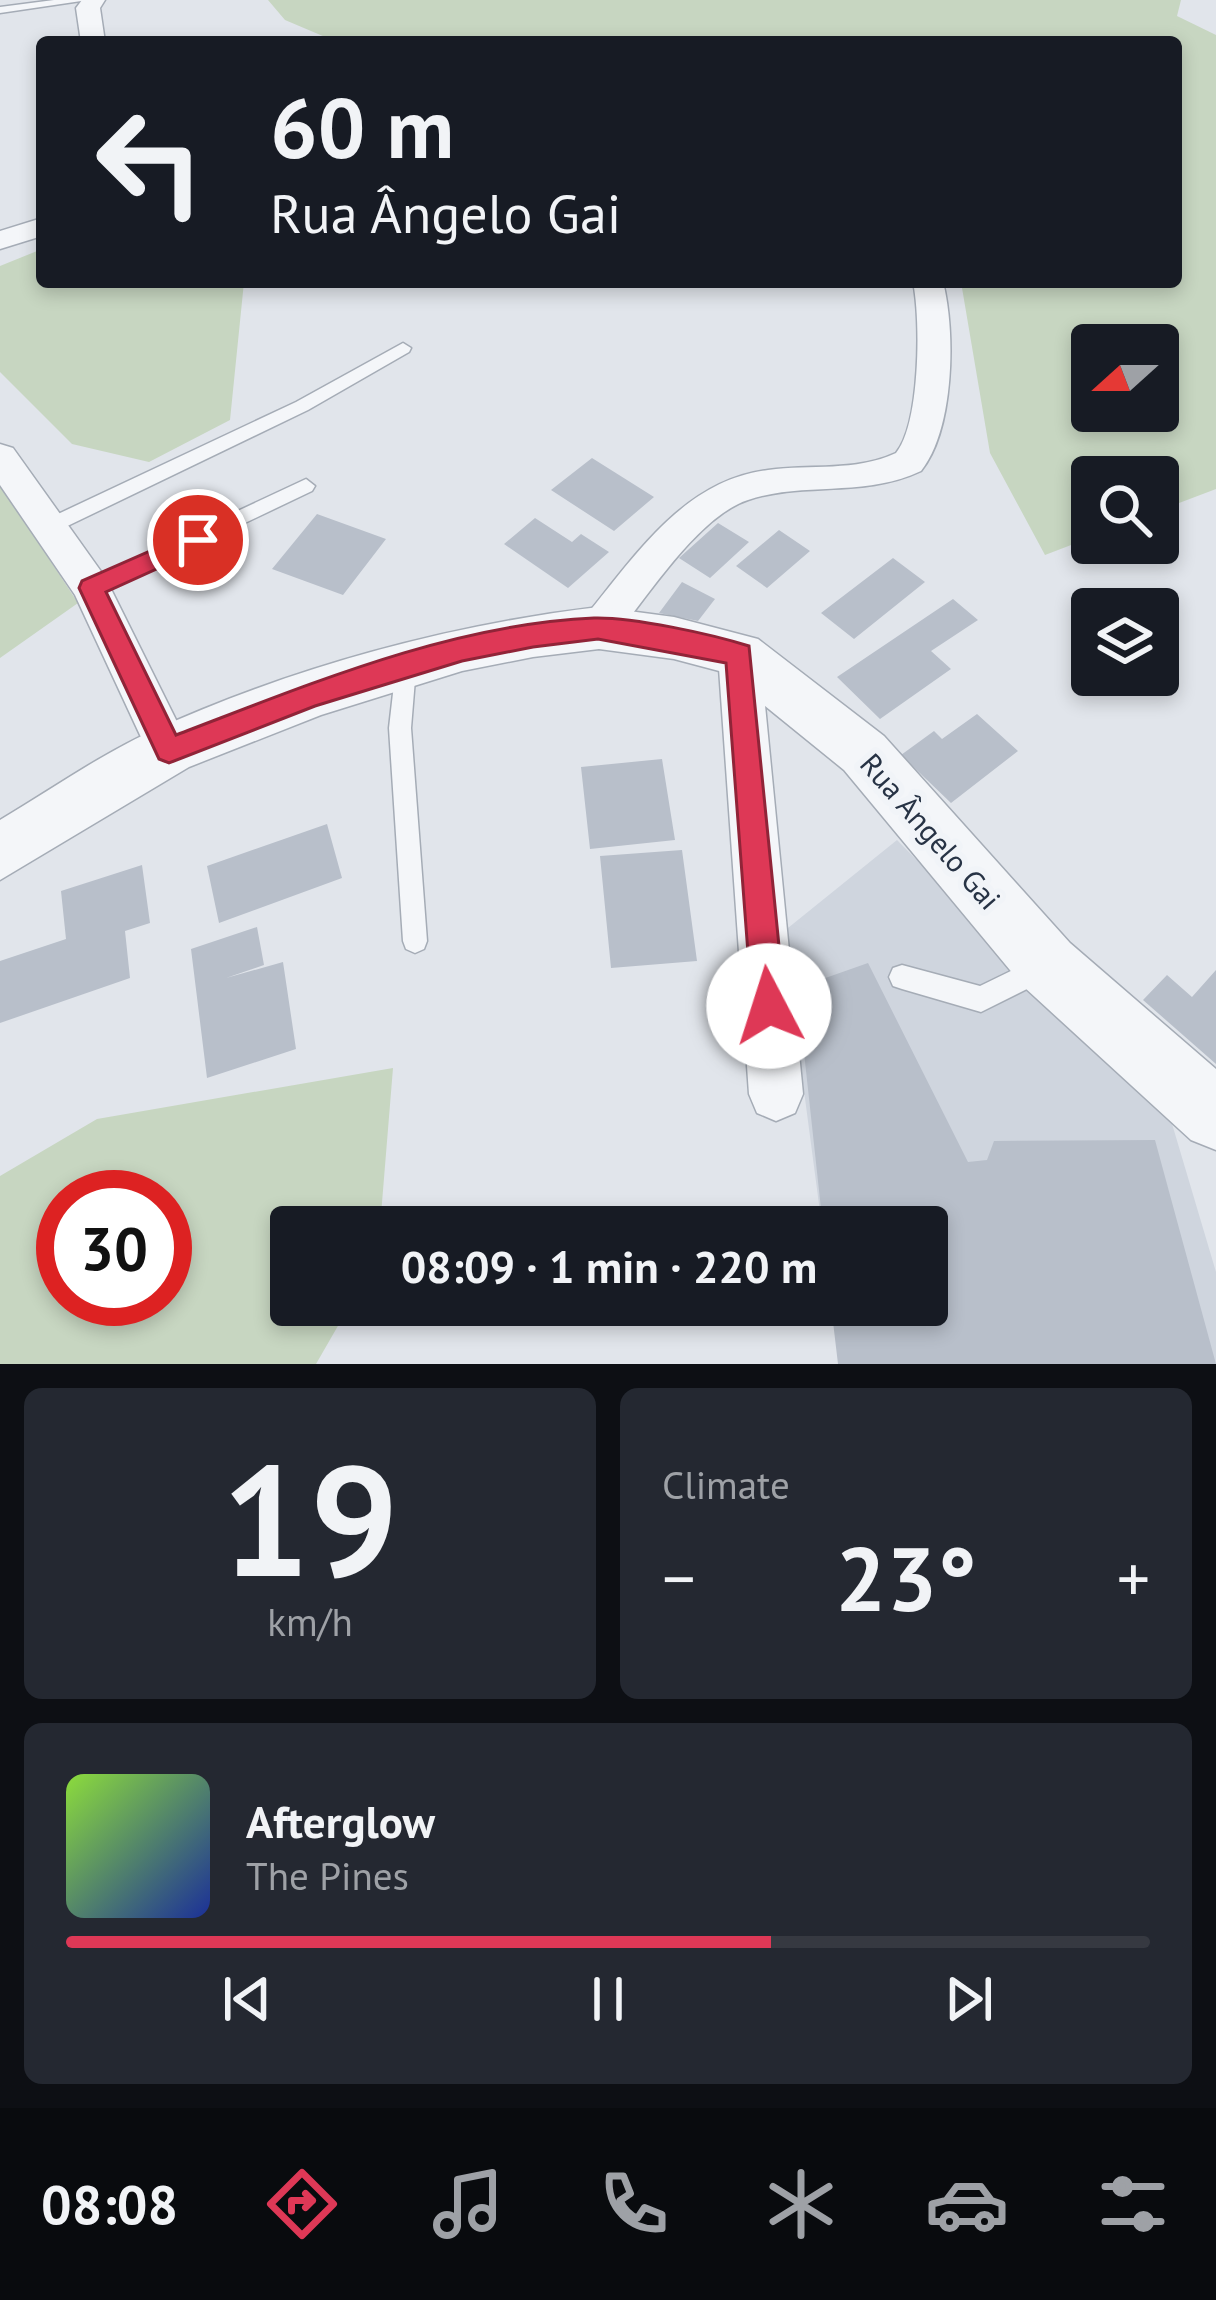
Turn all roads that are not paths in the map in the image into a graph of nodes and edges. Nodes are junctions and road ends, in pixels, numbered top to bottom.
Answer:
1 (82, 0) edge
2 (94, 0) edge
3 (0, 10) edge
4 (92, 36) edge
5 (36, 229) edge
6 (0, 240) edge
7 (930, 288) edge
8 (404, 348) dead end
9 (0, 457) edge
10 (306, 486) dead end
11 (48, 527) junction
12 (92, 588) junction
13 (598, 628) junction
14 (739, 654) junction
15 (406, 667) junction
16 (169, 750) junction
17 (0, 852) edge
18 (415, 941) dead end
19 (1047, 964) junction
20 (902, 977) dead end
21 (776, 1094) dead end
22 (1216, 1115) edge

1 - 3 lane
2 - 4 street
5 - 6 street
7 - 13 street
8 - 11 lane
9 - 11 street
10 - 12 lane
11 - 12 street
12 - 16 street
13 - 14 street, Rua Ângelo Gai
13 - 15 street, Rua Ângelo Gai
14 - 19 street, Rua Ângelo Gai
14 - 21 street
15 - 16 street, Rua Ângelo Gai
15 - 18 lane
16 - 17 street, Rua Ângelo Gai
19 - 20 lane
19 - 22 street, Rua Ângelo Gai

